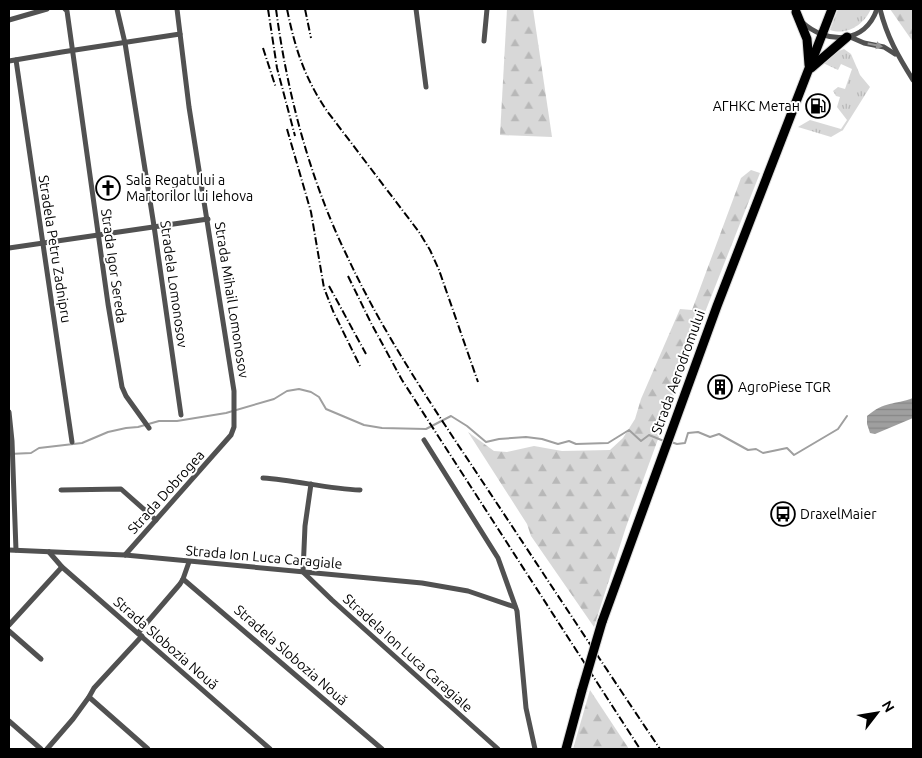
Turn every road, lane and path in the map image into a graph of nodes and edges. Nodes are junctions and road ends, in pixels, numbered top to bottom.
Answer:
1 (46, 9) edge
2 (117, 9) edge
3 (177, 9) edge
4 (416, 9) edge
5 (486, 9) edge
6 (832, 9) edge
7 (878, 9) edge
8 (66, 10) edge
9 (796, 10) edge
10 (29, 11) edge
11 (9, 20) edge
12 (180, 34) junction
13 (822, 36) junction
14 (848, 37) junction
15 (484, 41) dead end
16 (125, 43) junction
17 (72, 50) junction
18 (899, 58) junction
19 (16, 60) junction
20 (9, 61) edge
21 (809, 70) junction
22 (913, 80) edge
23 (426, 87) dead end
24 (208, 219) junction
25 (154, 226) junction
26 (98, 235) junction
27 (43, 243) junction
28 (9, 248) edge
29 (9, 412) edge
30 (182, 415) dead end
31 (149, 428) dead end
32 (424, 440) dead end
33 (72, 442) dead end
34 (224, 444) joint
35 (11, 458) edge
36 (263, 478) dead end
37 (311, 484) junction
38 (61, 490) dead end
39 (360, 490) dead end
40 (156, 520) junction
41 (9, 550) edge
42 (16, 550) junction
43 (49, 552) junction
44 (125, 555) junction
45 (188, 562) junction
46 (62, 567) junction
47 (304, 572) junction
48 (184, 579) junction
49 (515, 607) junction
50 (9, 625) edge
51 (9, 631) edge
52 (140, 635) junction
53 (41, 659) dead end
54 (89, 697) junction
55 (9, 721) edge
56 (41, 749) edge
57 (47, 749) edge
58 (148, 749) edge
59 (270, 749) edge
60 (382, 749) edge
61 (498, 749) edge
62 (535, 749) edge
63 (566, 749) edge

1 - 10 street
2 - 16 street, Stradela Lomonosov
3 - 12 street, Strada Mihail Lomonosov
4 - 23 street
5 - 15 street
6 - 13 highway, Strada Aerodromului
7 - 14 street
7 - 18 street
8 - 17 street, Strada Igor Sereda
9 - 13 street
9 - 21 highway
10 - 11 street
12 - 16 street
12 - 24 street, Strada Mihail Lomonosov
13 - 14 street
13 - 21 highway, Strada Aerodromului
14 -> 18 street
14 - 21 highway
16 - 17 street
16 - 25 street, Stradela Lomonosov
17 - 19 street
17 - 26 street, Strada Igor Sereda
18 - 22 street
19 - 20 street
19 - 27 street, Stradela Petru Zadnipru
21 - 63 highway, Strada Aerodromului, bridge
24 - 25 street
24 - 34 street, Strada Mihail Lomonosov
25 - 26 street
25 - 30 street, Stradela Lomonosov
26 - 27 street
26 - 31 street, Strada Igor Sereda
27 - 28 street
27 - 33 street, Stradela Petru Zadnipru
29 - 35 street
32 - 49 street
34 - 40 street, Strada Dobrogea
35 - 42 street
36 - 37 street
37 - 39 street
37 - 47 street
38 - 40 street
40 - 44 street, Strada Dobrogea
41 - 42 street, Strada Ion Luca Caragiale
42 - 43 street, Strada Ion Luca Caragiale
43 - 44 street, Strada Ion Luca Caragiale
43 - 46 street, Strada Slobozia Nouă
44 - 45 street, Strada Ion Luca Caragiale
45 - 47 street, Strada Ion Luca Caragiale
45 - 48 street
46 - 50 street
46 - 52 street, Strada Slobozia Nouă
47 - 49 street, Strada Ion Luca Caragiale
47 - 61 street, Stradela Ion Luca Caragiale
48 - 52 street
48 - 60 street, Stradela Slobozia Nouă
49 - 62 street
51 - 53 street
52 - 54 street
52 - 59 street, Strada Slobozia Nouă
54 - 57 street
54 - 58 street
55 - 56 street

